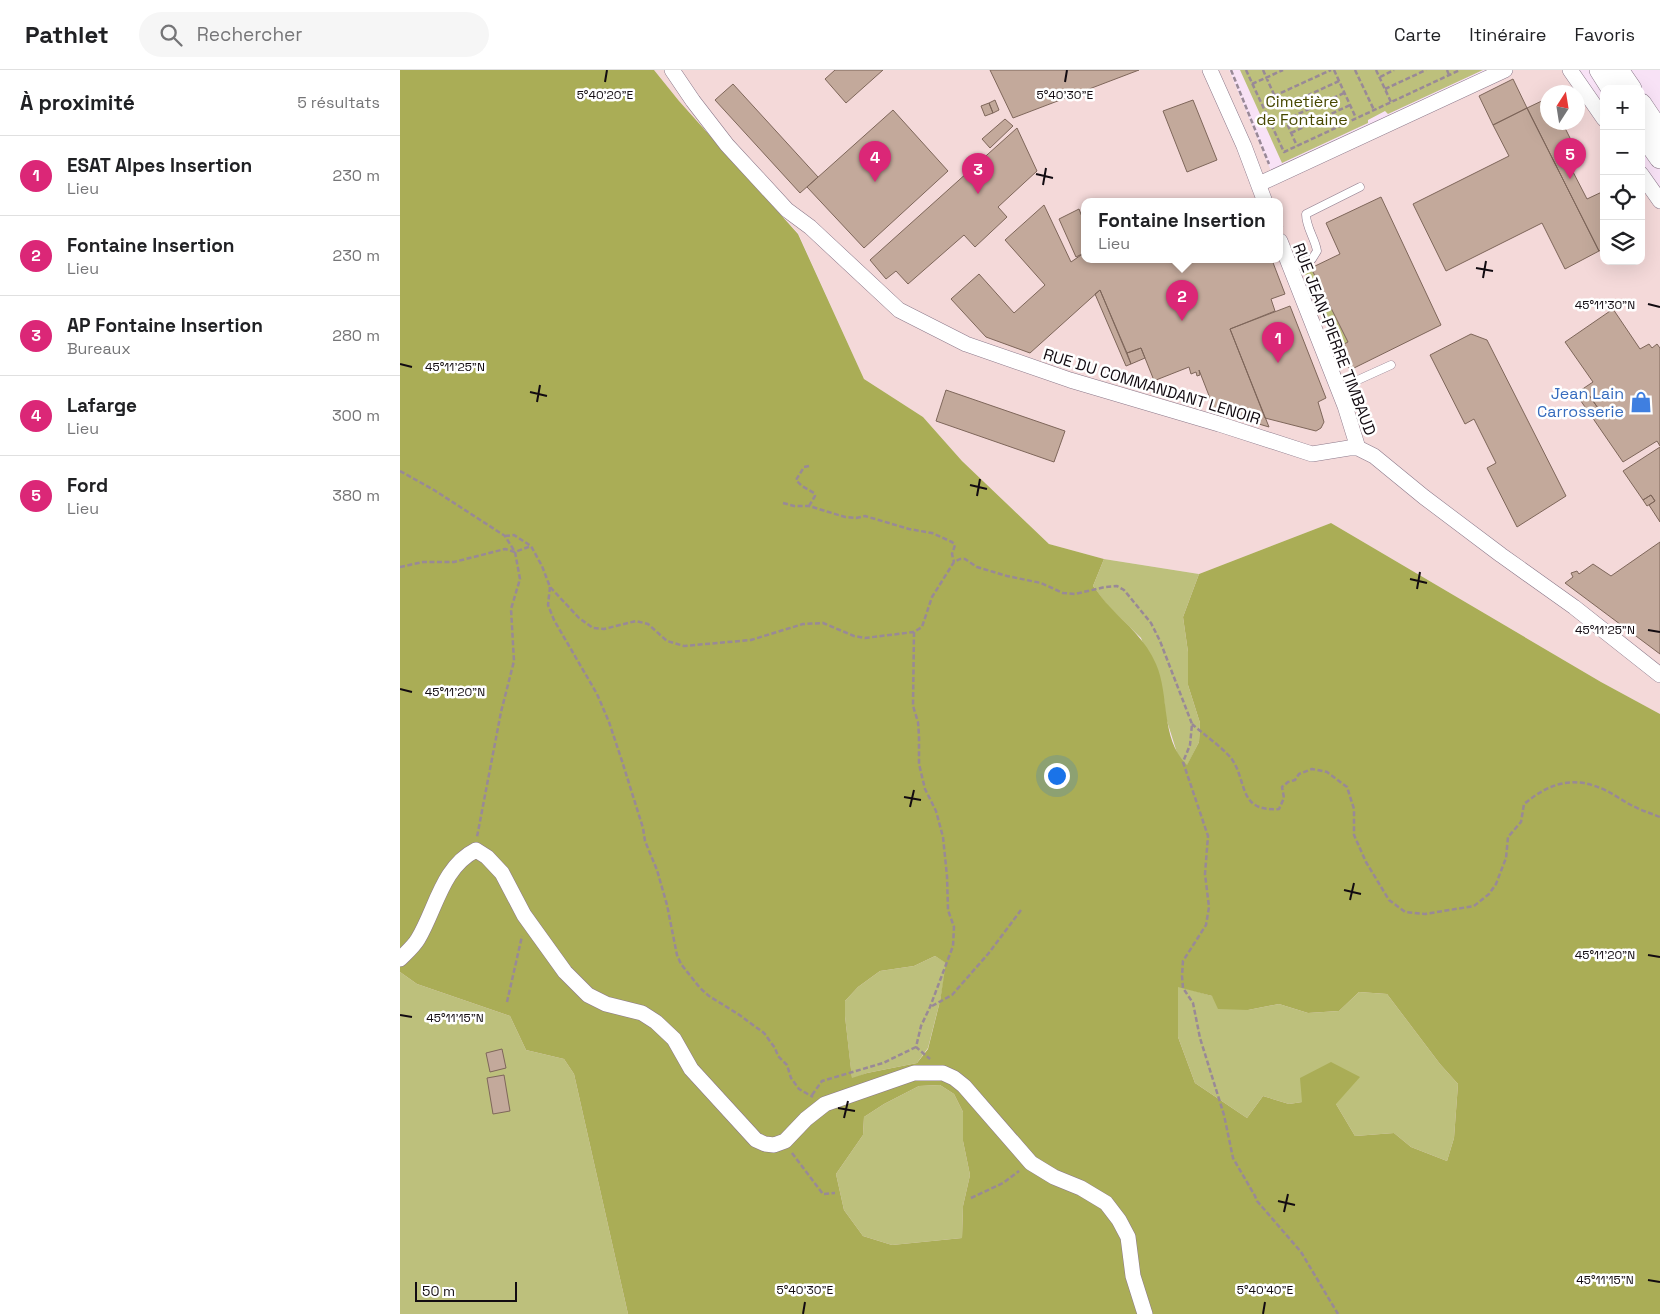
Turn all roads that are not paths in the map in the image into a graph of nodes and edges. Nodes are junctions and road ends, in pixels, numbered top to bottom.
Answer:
1 (672, 70) edge
2 (1210, 70) edge
3 (1505, 70) edge
4 (1570, 70) edge
5 (1600, 70) edge
6 (1618, 70) edge
7 (1609, 85) edge
8 (1628, 85) edge
9 (1645, 110) edge
10 (1600, 113) edge
11 (1660, 132) edge
12 (1645, 137) edge
13 (1660, 158) edge
14 (1642, 175) edge
15 (1264, 181) junction
16 (1360, 187) dead end
17 (1265, 198) edge
18 (1660, 201) edge
19 (1283, 250) edge
20 (1289, 267) junction
21 (1391, 365) dead end
22 (1338, 389) junction
23 (1358, 448) junction
24 (1660, 675) edge
25 (400, 959) edge
26 (1145, 1314) edge

1 - 23 street, RUE DU COMMANDANT LENOIR
2 - 15 street
3 - 15 street
4 - 10 street
5 - 7 main road
6 - 8 main road
9 - 11 main road
12 - 13 main road
14 - 18 street
15 - 17 street
16 - 20 lane
19 - 20 street, RUE JEAN-PIERRE TIMBAUD
20 - 22 street, RUE JEAN-PIERRE TIMBAUD
21 - 22 lane
22 - 23 street, RUE JEAN-PIERRE TIMBAUD
23 - 24 street
25 - 26 street

